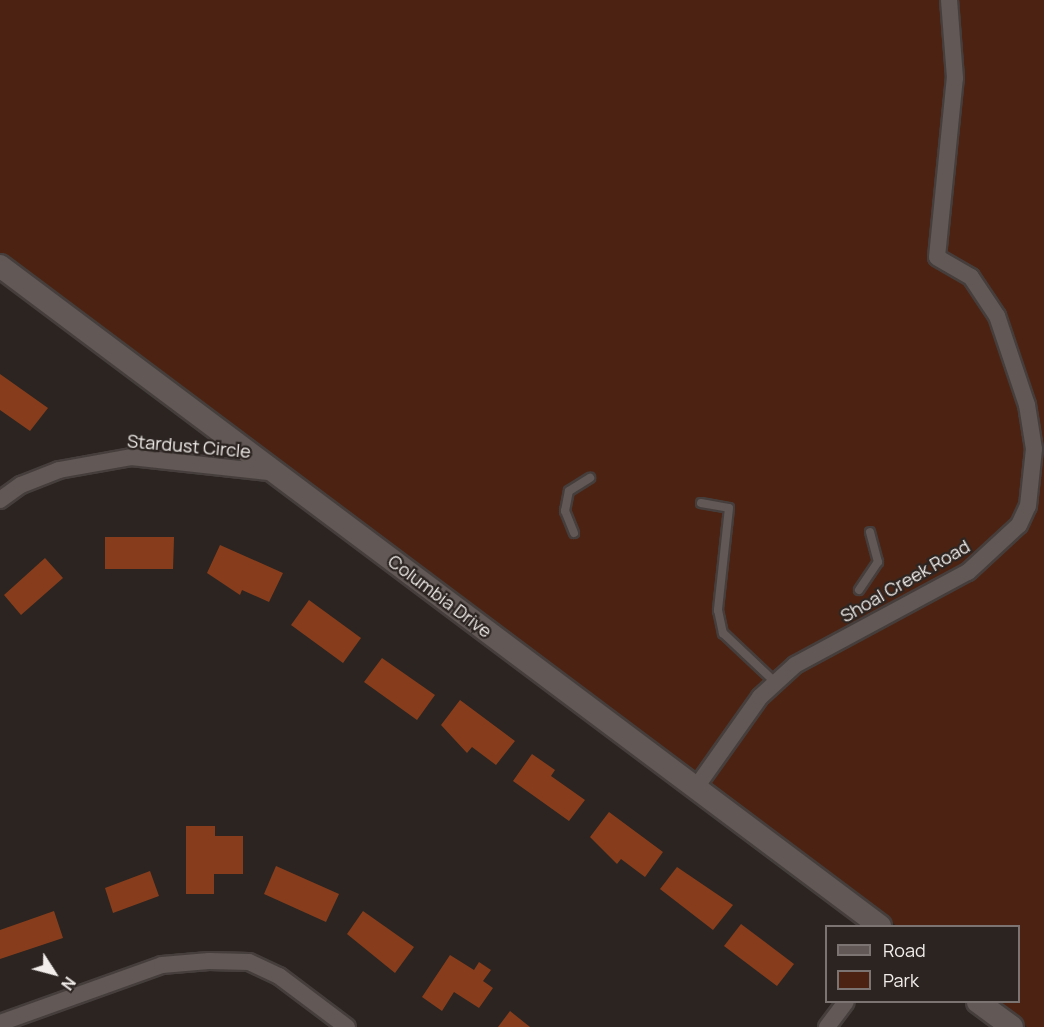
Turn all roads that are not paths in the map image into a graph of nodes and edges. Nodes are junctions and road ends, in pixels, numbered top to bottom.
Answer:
1 (949, 0) edge
2 (0, 266) edge
3 (276, 473) junction
4 (590, 478) dead end
5 (0, 500) edge
6 (701, 503) dead end
7 (870, 532) dead end
8 (574, 533) dead end
9 (859, 590) dead end
10 (776, 683) junction
11 (697, 786) junction
12 (877, 925) edge
13 (845, 1003) edge
14 (979, 1003) edge
15 (0, 1023) edge
16 (347, 1027) edge
17 (827, 1027) edge
18 (1012, 1027) edge

1 - 10 street, Shoal Creek Road
2 - 3 main road, Columbia Drive
3 - 5 street, Stardust Circle
3 - 11 main road, Columbia Drive
4 - 8 lane
6 - 10 lane
7 - 9 lane
10 - 11 street, Shoal Creek Road
11 - 12 main road, Columbia Drive
13 - 17 street
14 - 18 main road
15 - 16 street

